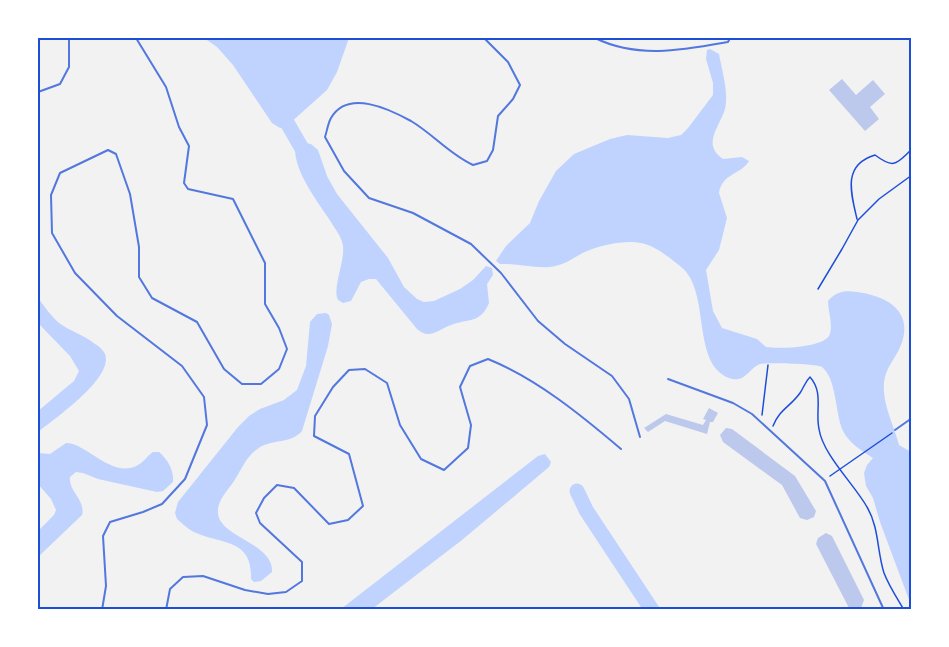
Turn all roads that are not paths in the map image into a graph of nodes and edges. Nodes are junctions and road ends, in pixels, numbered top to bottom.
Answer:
1 (69, 38) edge
2 (136, 38) edge
3 (484, 38) edge
4 (596, 38) edge
5 (730, 38) edge
6 (38, 92) edge
7 (668, 379) dead end
8 (912, 418) edge
9 (895, 430) road end
10 (640, 437) dead end
11 (621, 449) dead end
12 (102, 609) edge
13 (166, 609) edge
14 (884, 609) edge

1 - 6 lane
2 - 12 lane
3 - 10 lane
4 - 5 lane
7 - 14 lane
8 - 9 lane
11 - 13 lane

